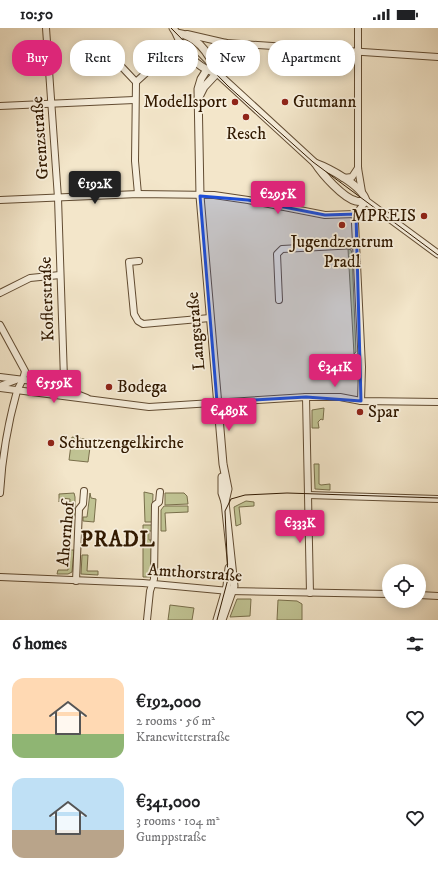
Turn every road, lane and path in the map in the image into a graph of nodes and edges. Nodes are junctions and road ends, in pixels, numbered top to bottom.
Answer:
1 (46, 28) edge
2 (194, 28) edge
3 (358, 28) edge
4 (179, 31) edge
5 (196, 36) junction
6 (213, 40) edge
7 (199, 44) junction
8 (260, 45) edge
9 (206, 52) edge
10 (358, 52) junction
11 (438, 57) edge
12 (198, 64) edge
13 (125, 70) edge
14 (206, 71) joint
15 (143, 76) edge
16 (214, 76) edge
17 (220, 76) edge
18 (136, 82) junction
19 (134, 100) junction
20 (198, 101) junction
21 (52, 102) junction
22 (0, 106) edge
23 (315, 163) junction
24 (358, 168) junction
25 (342, 177) junction
26 (362, 192) junction
27 (138, 194) junction
28 (200, 196) junction
29 (58, 198) junction
30 (0, 200) edge
31 (366, 201) junction
32 (356, 214) junction
33 (356, 245) junction
34 (438, 254) edge
35 (139, 261) dead end
36 (60, 275) junction
37 (0, 293) edge
38 (279, 300) dead end
39 (210, 318) junction
40 (0, 325) edge
41 (0, 377) edge
42 (24, 379) junction
43 (0, 387) edge
44 (63, 387) junction
45 (18, 389) junction
46 (55, 396) junction
47 (306, 397) junction
48 (93, 401) junction
49 (361, 401) junction
50 (217, 402) junction
51 (438, 402) edge
52 (2, 451) edge
53 (84, 491) dead end
54 (0, 492) edge
55 (160, 492) dead end
56 (308, 495) junction
57 (438, 499) edge
58 (0, 577) edge
59 (76, 581) junction
60 (152, 584) junction
61 (229, 591) junction
62 (310, 593) junction
63 (382, 594) edge
64 (426, 595) edge
65 (438, 596) edge
66 (147, 620) edge
67 (217, 620) edge
68 (222, 620) edge

1 - 21 street, Grenzstraße
2 - 5 street
3 - 10 street
4 - 5 street
4 - 7 street
5 - 6 street
5 - 7 street
7 - 9 street
8 - 10 street
10 - 11 street
10 - 24 street
12 - 14 street
13 - 18 street
14 - 20 street, Langstraße
15 - 18 street
16 - 20 street
17 - 23 street
18 - 19 street
19 - 21 street
19 - 27 street
20 - 28 street, Langstraße
21 - 22 street
21 - 29 street, Grenzstraße
23 - 25 street
23 - 31 street
24 - 25 street
24 - 26 street
25 - 26 street
26 - 31 street
27 - 28 street
27 - 29 street
28 - 32 street
28 - 39 street, Langstraße
29 - 30 street
29 - 36 street, Koflerstraße
31 - 32 street
31 - 34 street
32 - 33 street
33 - 38 street
33 - 49 street
35 - 39 street
36 - 37 street
36 - 44 street, Koflerstraße
39 - 50 street, Langstraße
40 - 42 street
41 - 42 street
42 - 43 street
42 - 44 street
42 - 45 street
43 - 45 street
44 - 46 street
44 - 48 street
45 - 46 street
45 - 52 street
46 - 48 street
47 - 49 street
47 - 50 street
47 - 56 street
48 - 50 street
49 - 51 street
50 - 61 street, Langstraße
52 - 54 street
53 - 59 street, Ahornhof
55 - 60 street
56 - 57 street
56 - 62 street
58 - 59 street, Amthorstraße
59 - 60 street, Amthorstraße
60 - 61 street, Amthorstraße
60 - 66 street
61 - 62 street, Amthorstraße
61 - 67 street
61 - 68 street
62 - 63 street, Amthorstraße
64 - 65 street

